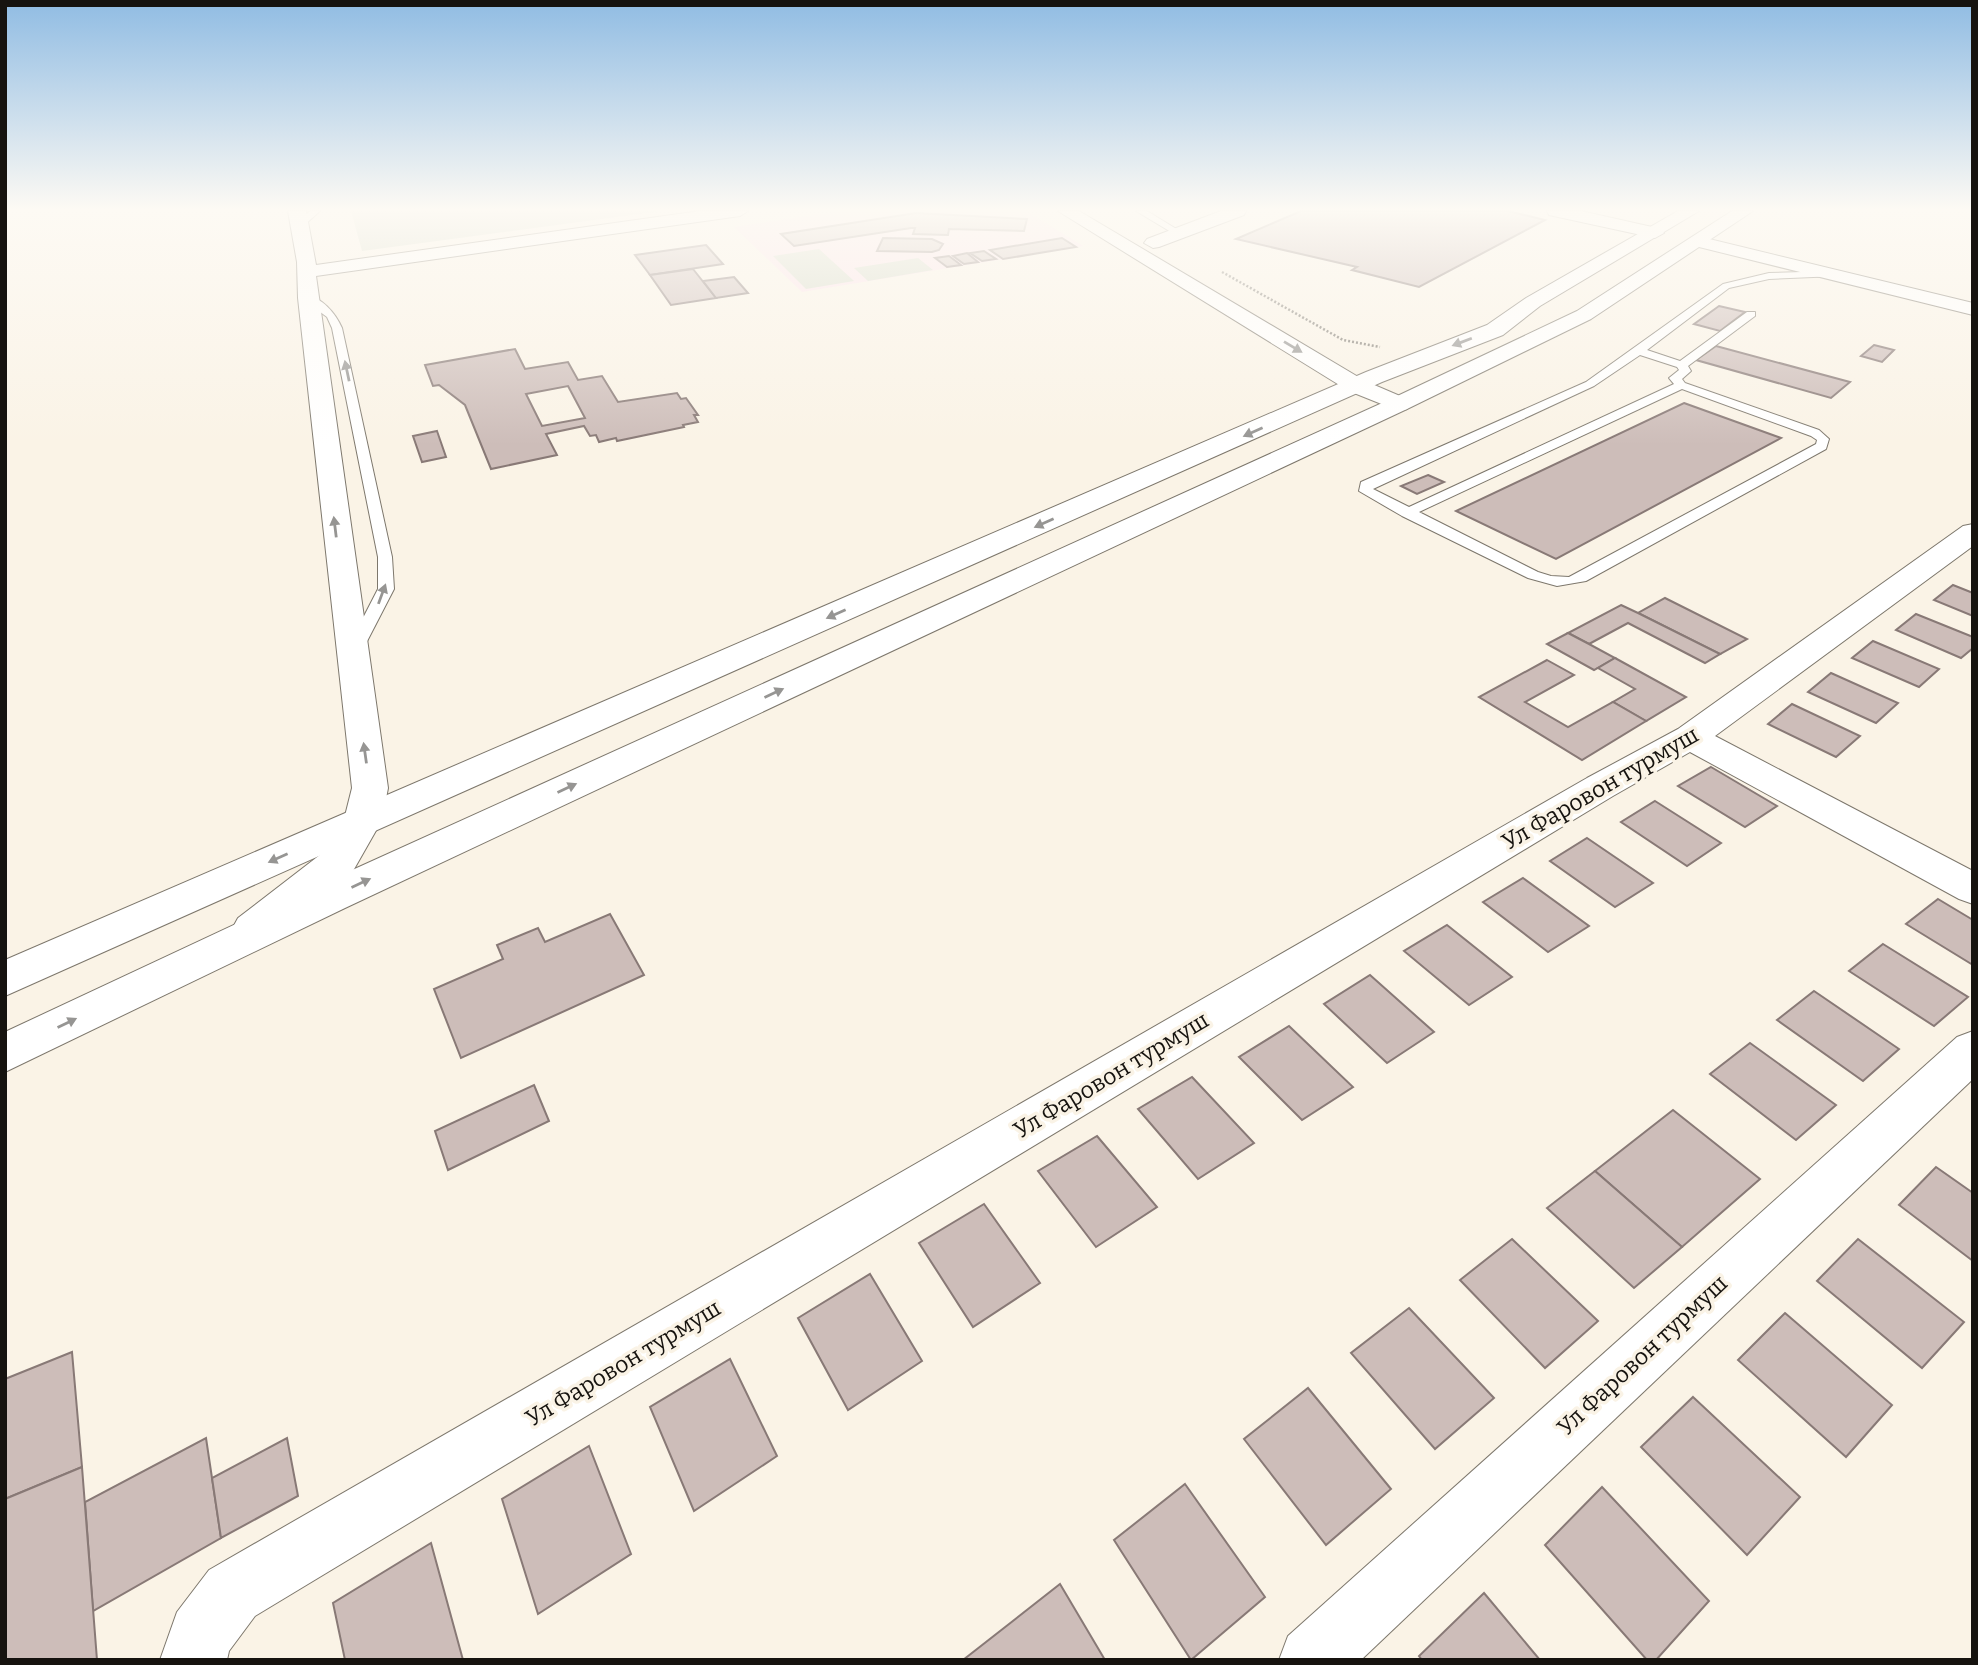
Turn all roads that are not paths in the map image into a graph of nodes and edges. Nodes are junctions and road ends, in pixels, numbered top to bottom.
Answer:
1 (308, 289) edge
2 (314, 289) edge
3 (1202, 289) edge
4 (1223, 289) edge
5 (1556, 289) edge
6 (1627, 289) edge
7 (1722, 289) edge
8 (1894, 289) edge
9 (1973, 290) edge
10 (1949, 302) junction
11 (1973, 309) edge
12 (1751, 314) dead end
13 (1639, 352) junction
14 (1429, 355) junction
15 (1682, 365) junction
16 (1458, 376) junction
17 (1365, 382) junction
18 (1681, 385) junction
19 (1399, 404) junction
20 (1407, 513) junction
21 (1973, 532) edge
22 (352, 654) junction
23 (1690, 737) junction
24 (363, 820) junction
25 (1973, 889) edge
26 (237, 942) junction
27 (5, 979) edge
28 (1973, 1050) edge
29 (5, 1053) edge
30 (193, 1660) edge
31 (1312, 1660) edge

22 -> 1 street
22 -> 2 lane
3 -> 17 street
4 - 17 street
5 -> 14 street
6 - 16 street
7 - 13 lane
8 - 10 street
9 - 10 street
10 - 11 street
12 - 15 lane
13 - 15 lane
13 - 20 lane
14 - 16 street
14 - 17 street
15 - 18 lane
16 - 19 street
17 - 19 street
17 -> 24 street
18 - 20 lane
18 - 20 lane
26 -> 19 street
21 - 23 street, Ул Фаровон турмуш
24 -> 22 street
23 - 25 street
23 - 30 street, Ул Фаровон турмуш
24 - 26 street
24 -> 27 street
29 -> 26 street
28 - 31 street, Ул Фаровон турмуш

